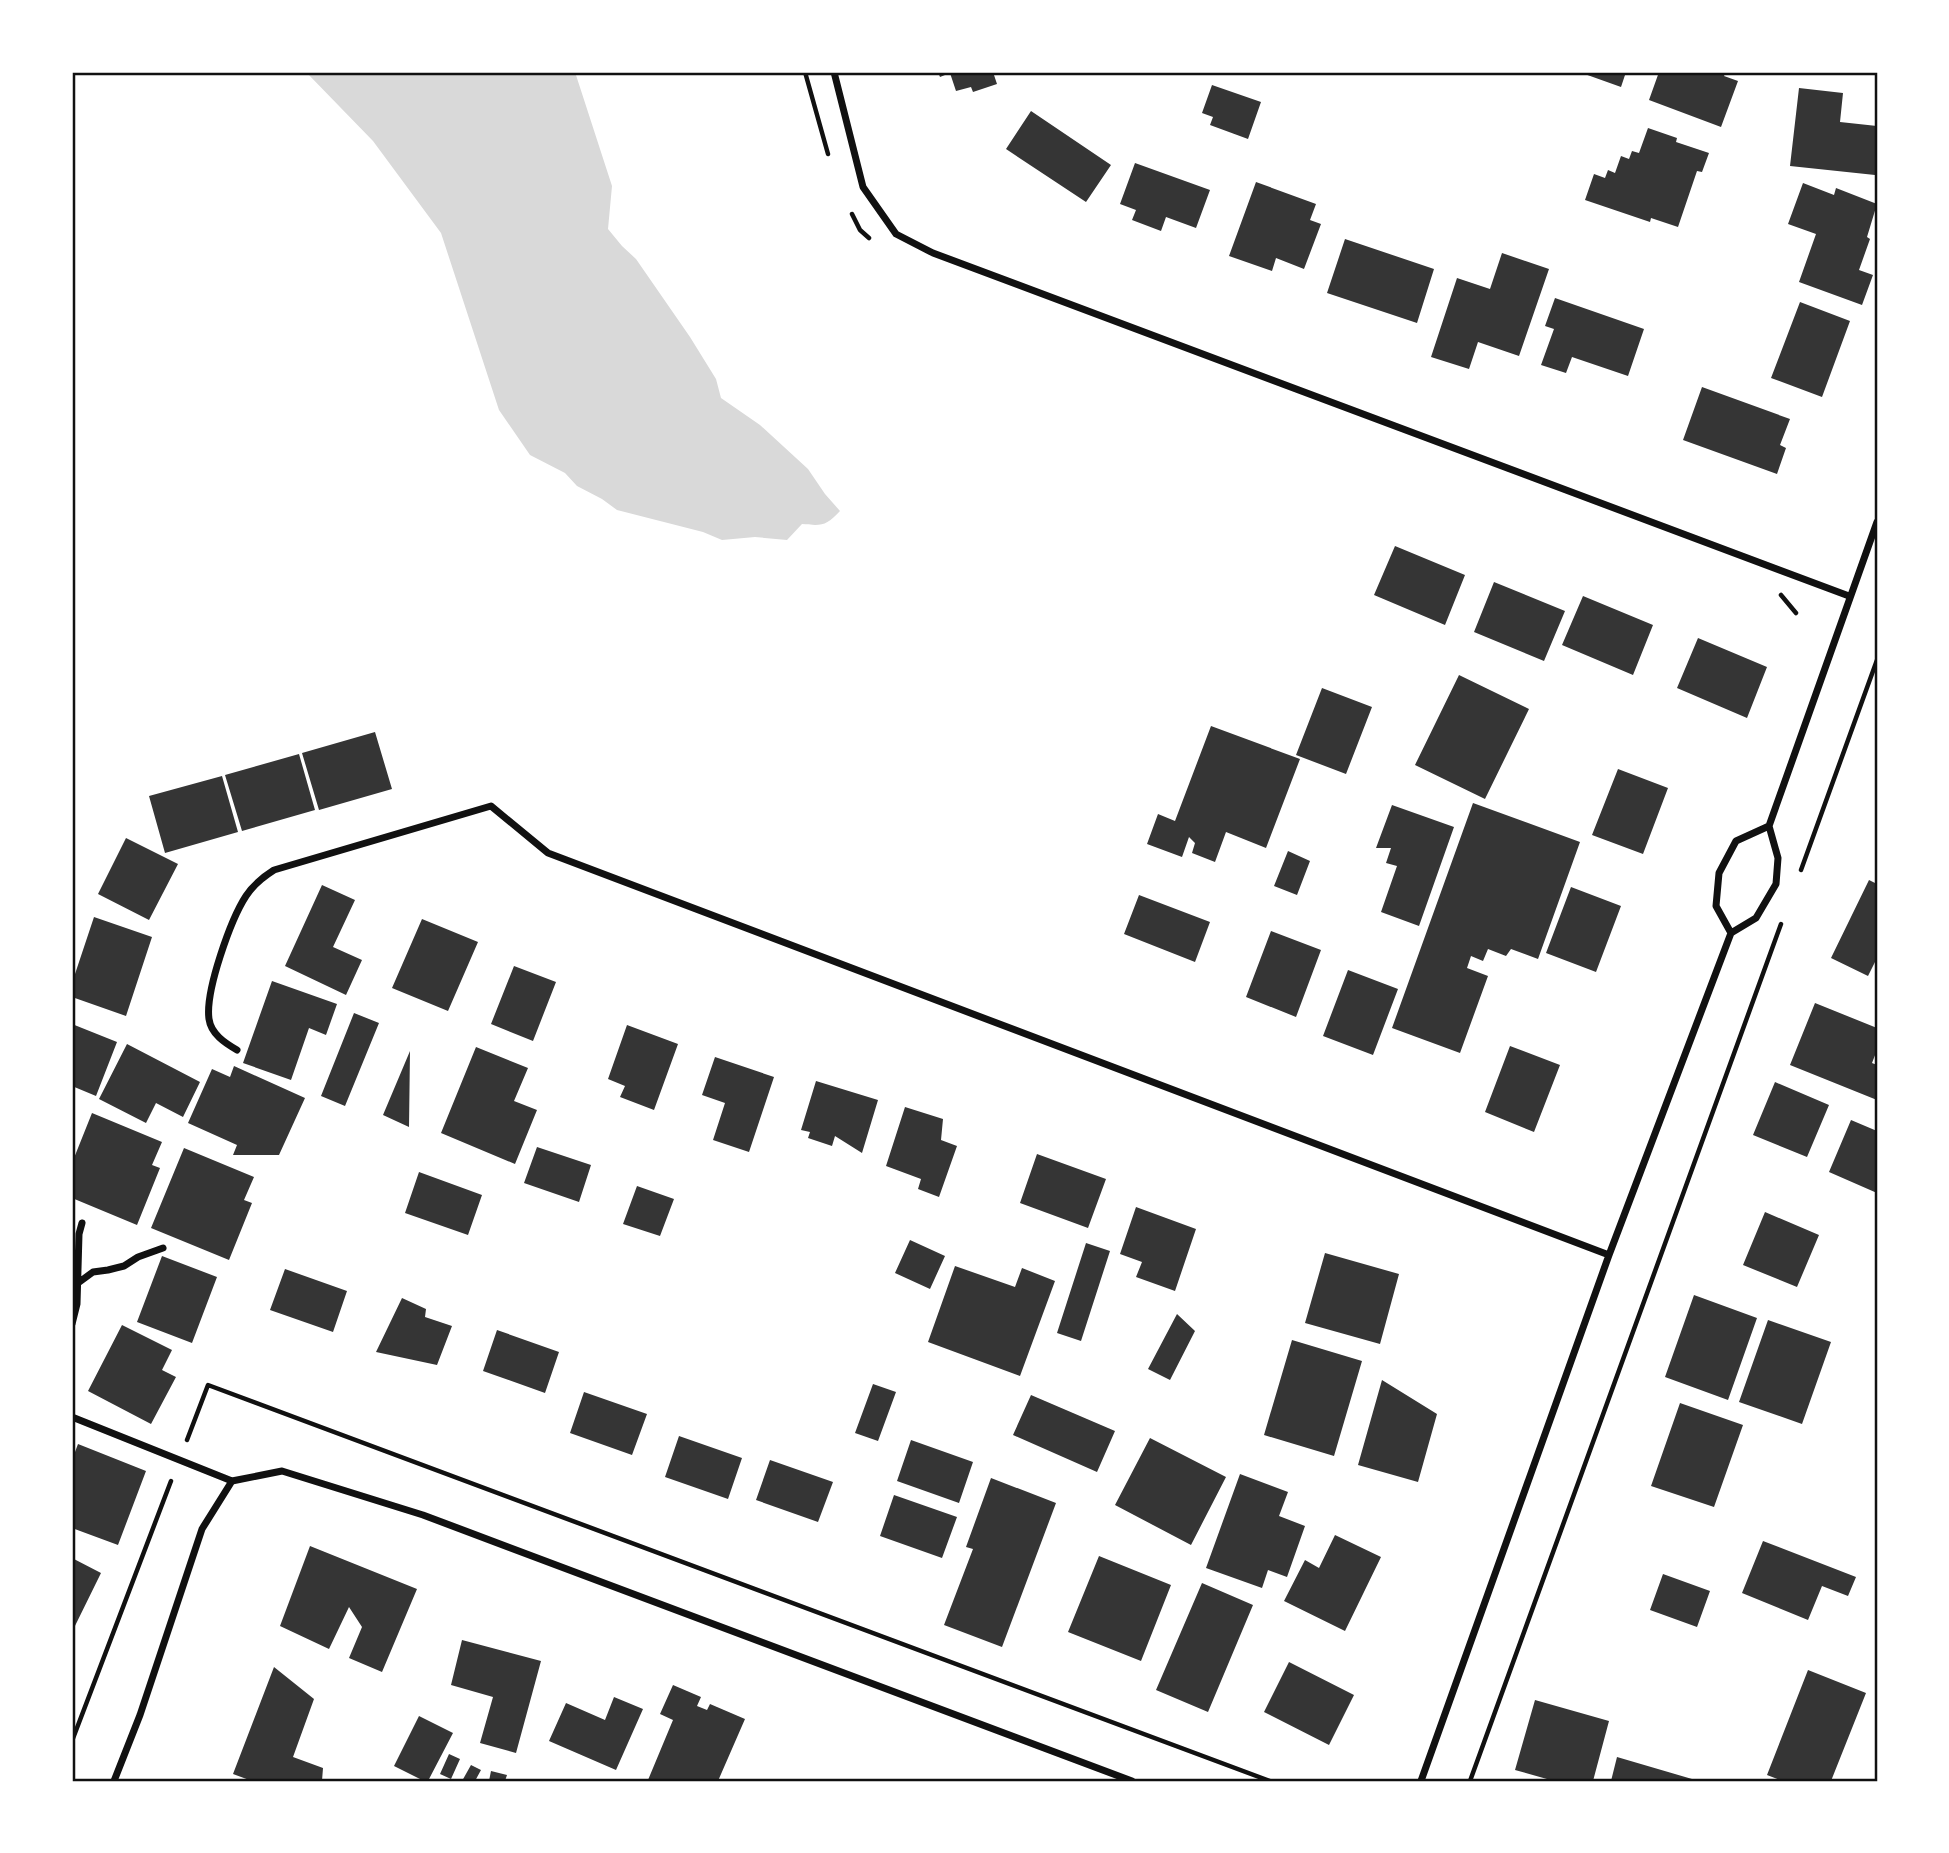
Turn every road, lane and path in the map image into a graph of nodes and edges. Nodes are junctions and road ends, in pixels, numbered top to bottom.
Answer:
1 (834, 72) edge
2 (1877, 523) edge
3 (1849, 596) junction
4 (1877, 660) edge
5 (1769, 826) junction
6 (1797, 882) dead end
7 (1783, 921) dead end
8 (1731, 933) junction
9 (237, 1050) dead end
10 (82, 1223) dead end
11 (163, 1248) dead end
12 (1609, 1255) junction
13 (78, 1283) junction
14 (72, 1324) edge
15 (72, 1418) edge
16 (232, 1481) junction
17 (114, 1781) edge
18 (1132, 1781) edge
19 (1421, 1781) edge
20 (1470, 1781) edge

1 - 3 street
2 - 3 street
3 - 5 street
4 - 6 path
5 - 8 street
5 - 8 street
7 - 20 path
8 - 12 street
9 - 12 street
10 - 13 street
11 - 13 street
12 - 19 street
13 - 14 street
15 - 16 street
16 - 17 street
16 - 18 street

